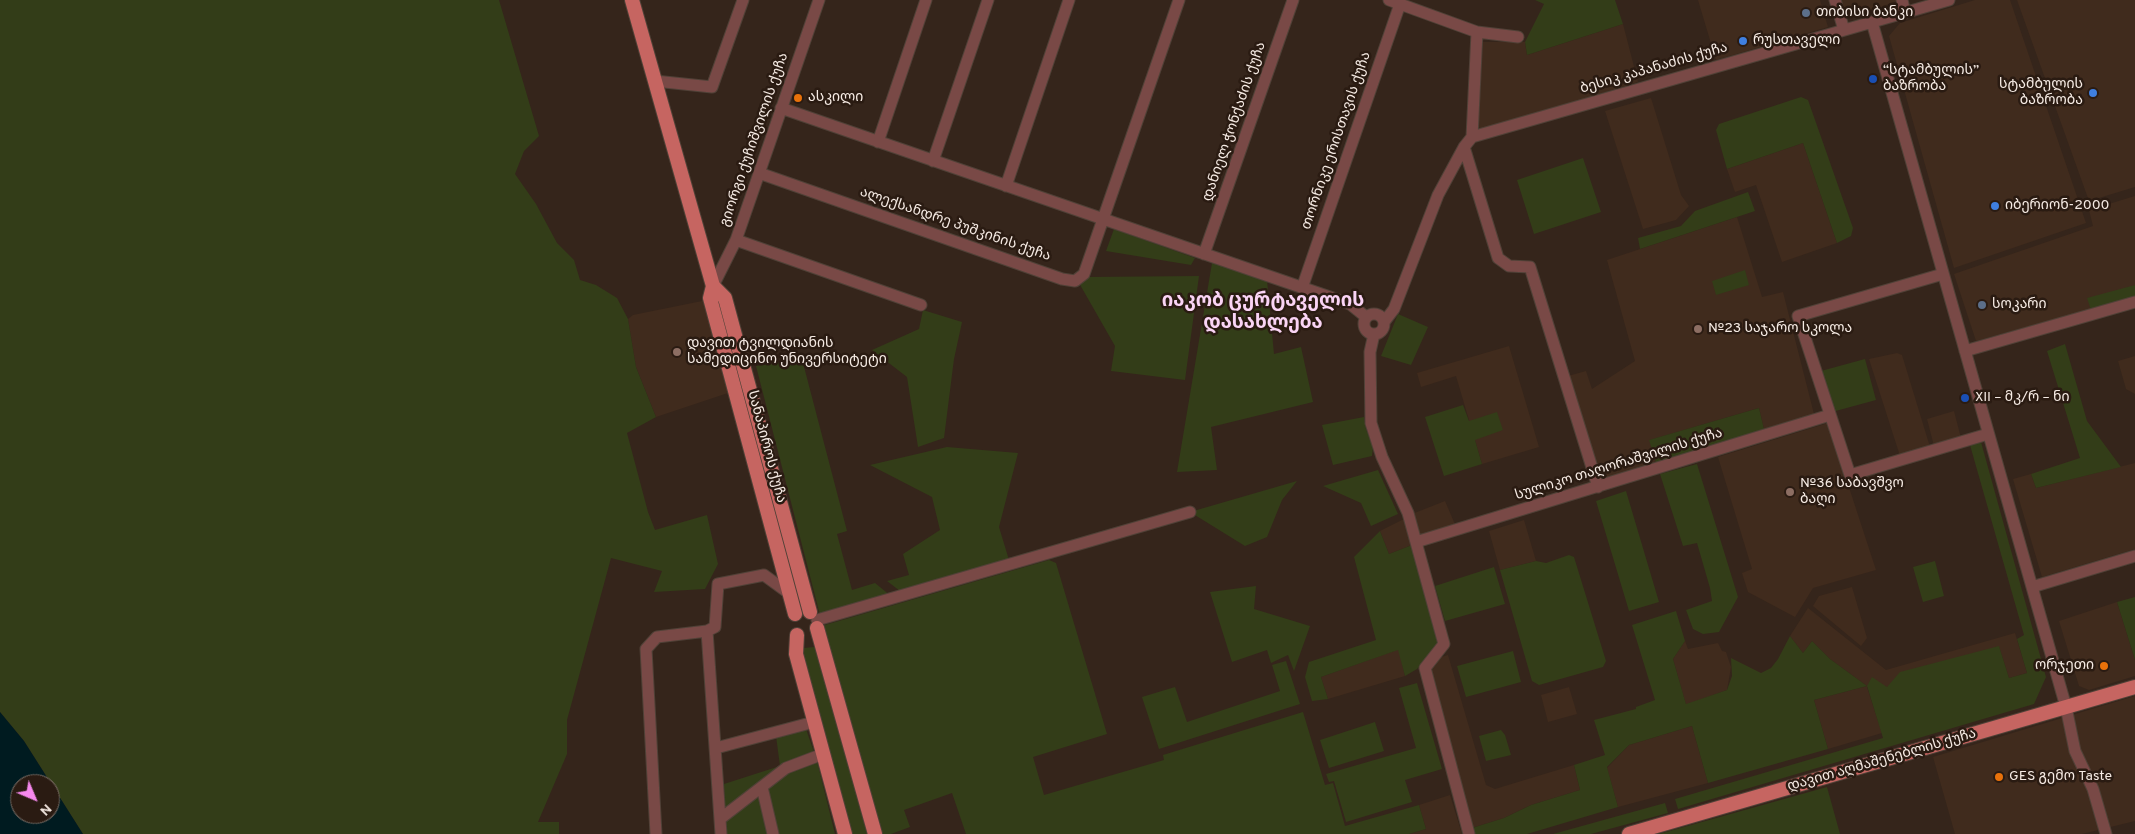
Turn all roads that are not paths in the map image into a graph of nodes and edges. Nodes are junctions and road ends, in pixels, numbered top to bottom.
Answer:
1 (632, 0) edge
2 (743, 0) edge
3 (819, 0) edge
4 (926, 0) edge
5 (988, 0) edge
6 (1069, 0) edge
7 (1179, 0) edge
8 (1293, 0) edge
9 (1389, 0) edge
10 (1835, 0) edge
11 (1902, 0) edge
12 (1949, 0) edge
13 (1400, 4) junction
14 (1905, 13) junction
15 (1872, 22) junction
16 (1844, 30) junction
17 (1477, 32) junction
18 (1518, 37) dead end
19 (655, 81) junction
20 (782, 108) junction
21 (1472, 137) junction
22 (878, 142) junction
23 (1464, 147) junction
24 (933, 161) junction
25 (759, 173) junction
26 (1006, 186) junction
27 (1104, 219) junction
28 (736, 240) junction
29 (1204, 254) junction
30 (1943, 274) junction
31 (712, 286) junction
32 (1302, 288) junction
33 (2135, 302) edge
34 (921, 305) dead end
35 (1366, 317) junction
36 (1384, 322) junction
37 (1374, 334) junction
38 (1965, 351) junction
39 (1830, 415) junction
40 (1988, 434) junction
41 (1598, 487) junction
42 (1190, 512) dead end
43 (1416, 542) junction
44 (2135, 556) edge
45 (2032, 587) junction
46 (790, 594) junction
47 (796, 614) junction
48 (815, 620) junction
49 (706, 632) junction
50 (797, 634) junction
51 (2135, 687) edge
52 (2066, 707) junction
53 (814, 722) junction
54 (716, 748) junction
55 (823, 754) junction
56 (762, 787) junction
57 (720, 819) junction
58 (656, 834) edge
59 (721, 834) edge
60 (773, 834) edge
61 (845, 834) edge
62 (875, 834) edge
63 (1469, 834) edge
64 (1629, 834) edge
65 (2106, 834) edge

1 - 19 main road, სანაპიროს ქუჩა
2 - 19 street
3 - 20 street, გიორგი ქუჩიშვილის ქუჩა
4 - 22 street
5 - 24 street
6 - 26 street
7 - 27 street
8 - 29 street, დანიელ ჭონქაძის ქუჩა
9 - 13 street
10 - 16 street
11 - 14 street
12 - 14 street, ბესიკ კაპანაძის ქუჩა
13 - 17 street
13 - 32 street, თორნიკე ერისთავის ქუჩა
14 - 15 street, ბესიკ კაპანაძის ქუჩა
15 - 16 street, ბესიკ კაპანაძის ქუჩა
15 - 30 street
16 - 21 street, ბესიკ კაპანაძის ქუჩა
17 - 18 street
17 - 21 street
19 - 31 main road, სანაპიროს ქუჩა
20 - 22 street
20 - 25 street, გიორგი ქუჩიშვილის ქუჩა
21 - 23 street
22 - 24 street
23 - 36 street
23 - 41 street
24 - 26 street
25 - 27 street, ალექსანდრე პუშკინის ქუჩა
25 - 28 street, გიორგი ქუჩიშვილის ქუჩა
26 - 27 street
27 - 29 street
28 - 31 street, გიორგი ქუჩიშვილის ქუჩა
28 - 34 street
29 - 32 street
30 - 38 street
30 - 39 street
31 - 46 main road, სანაპიროს ქუჩა
31 - 48 main road, სანაპიროს ქუჩა
32 - 35 street
33 - 38 street
35 - 36 street
35 - 37 street
36 - 37 street
37 - 43 street
38 - 40 street
39 - 40 street
39 - 41 street, სულიკო თაღორაშვილის ქუჩა
40 - 45 street
41 - 43 street, სულიკო თაღორაშვილის ქუჩა
42 - 48 street
43 - 63 street
44 - 45 street
45 - 52 street
46 - 47 main road, სანაპიროს ქუჩა
46 - 49 street
47 - 48 main road
47 - 50 main road
48 - 50 main road
48 - 62 main road, სანაპიროს ქუჩა
49 - 54 street
49 - 58 street
50 - 53 main road
51 - 52 main road, დავით აღმაშენებლის ქუჩა
52 - 64 main road, დავით აღმაშენებლის ქუჩა
52 - 65 street
53 - 54 street
53 - 55 main road
54 - 57 street
55 - 56 street
55 - 61 main road
56 - 57 street
56 - 60 street
57 - 59 street

